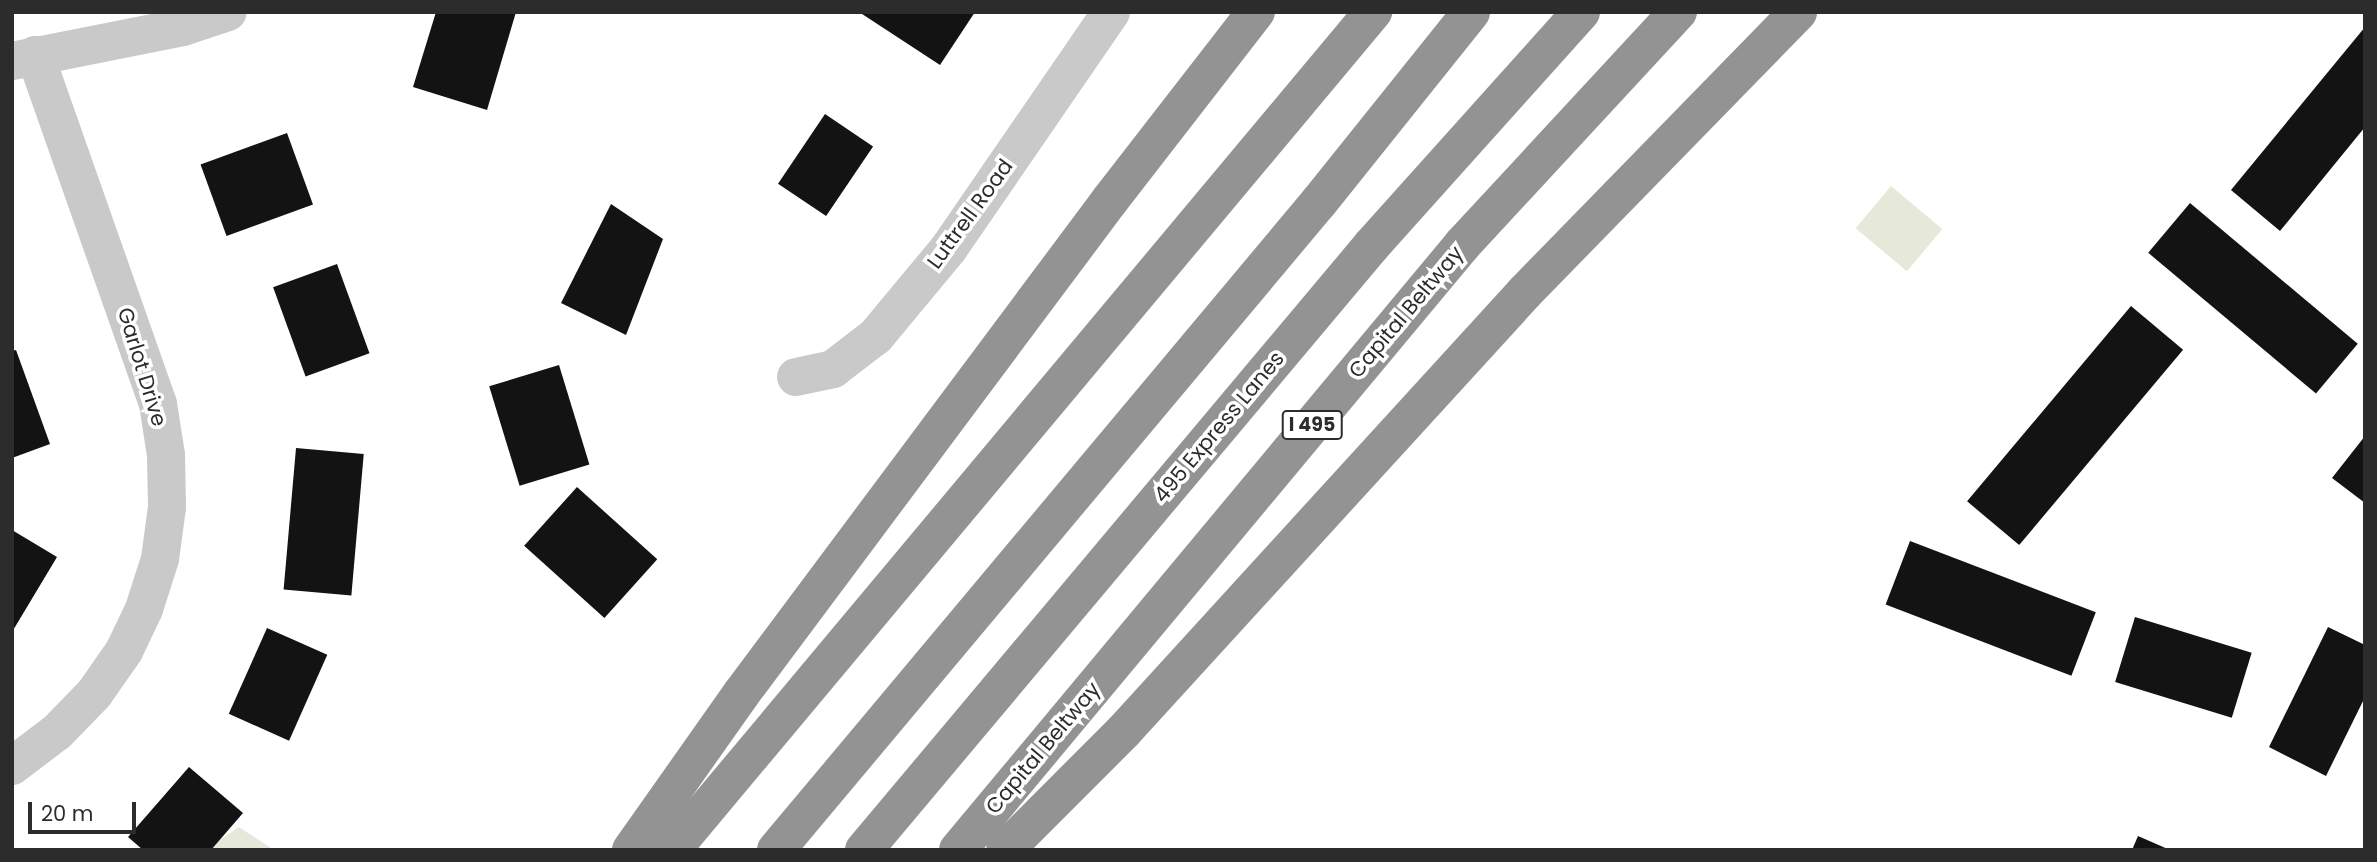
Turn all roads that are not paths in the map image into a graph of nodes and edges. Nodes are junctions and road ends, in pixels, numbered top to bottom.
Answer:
1 (228, 12) edge
2 (1111, 12) edge
3 (1256, 12) edge
4 (1373, 12) edge
5 (1471, 12) edge
6 (1581, 12) edge
7 (1678, 12) edge
8 (1798, 12) edge
9 (23, 58) edge
10 (796, 377) dead end
11 (12, 766) edge
12 (631, 850) edge
13 (672, 850) edge
14 (776, 850) edge
15 (864, 850) edge
16 (958, 850) edge
17 (1005, 850) edge

1 - 9 street
2 - 10 street, Luttrell Road
3 - 12 highway
4 - 13 highway
5 - 14 highway
6 - 15 highway, 495 Express Lanes
7 - 16 highway, Capital Beltway / I 495
8 - 17 highway
9 - 11 street, Garlot Drive

